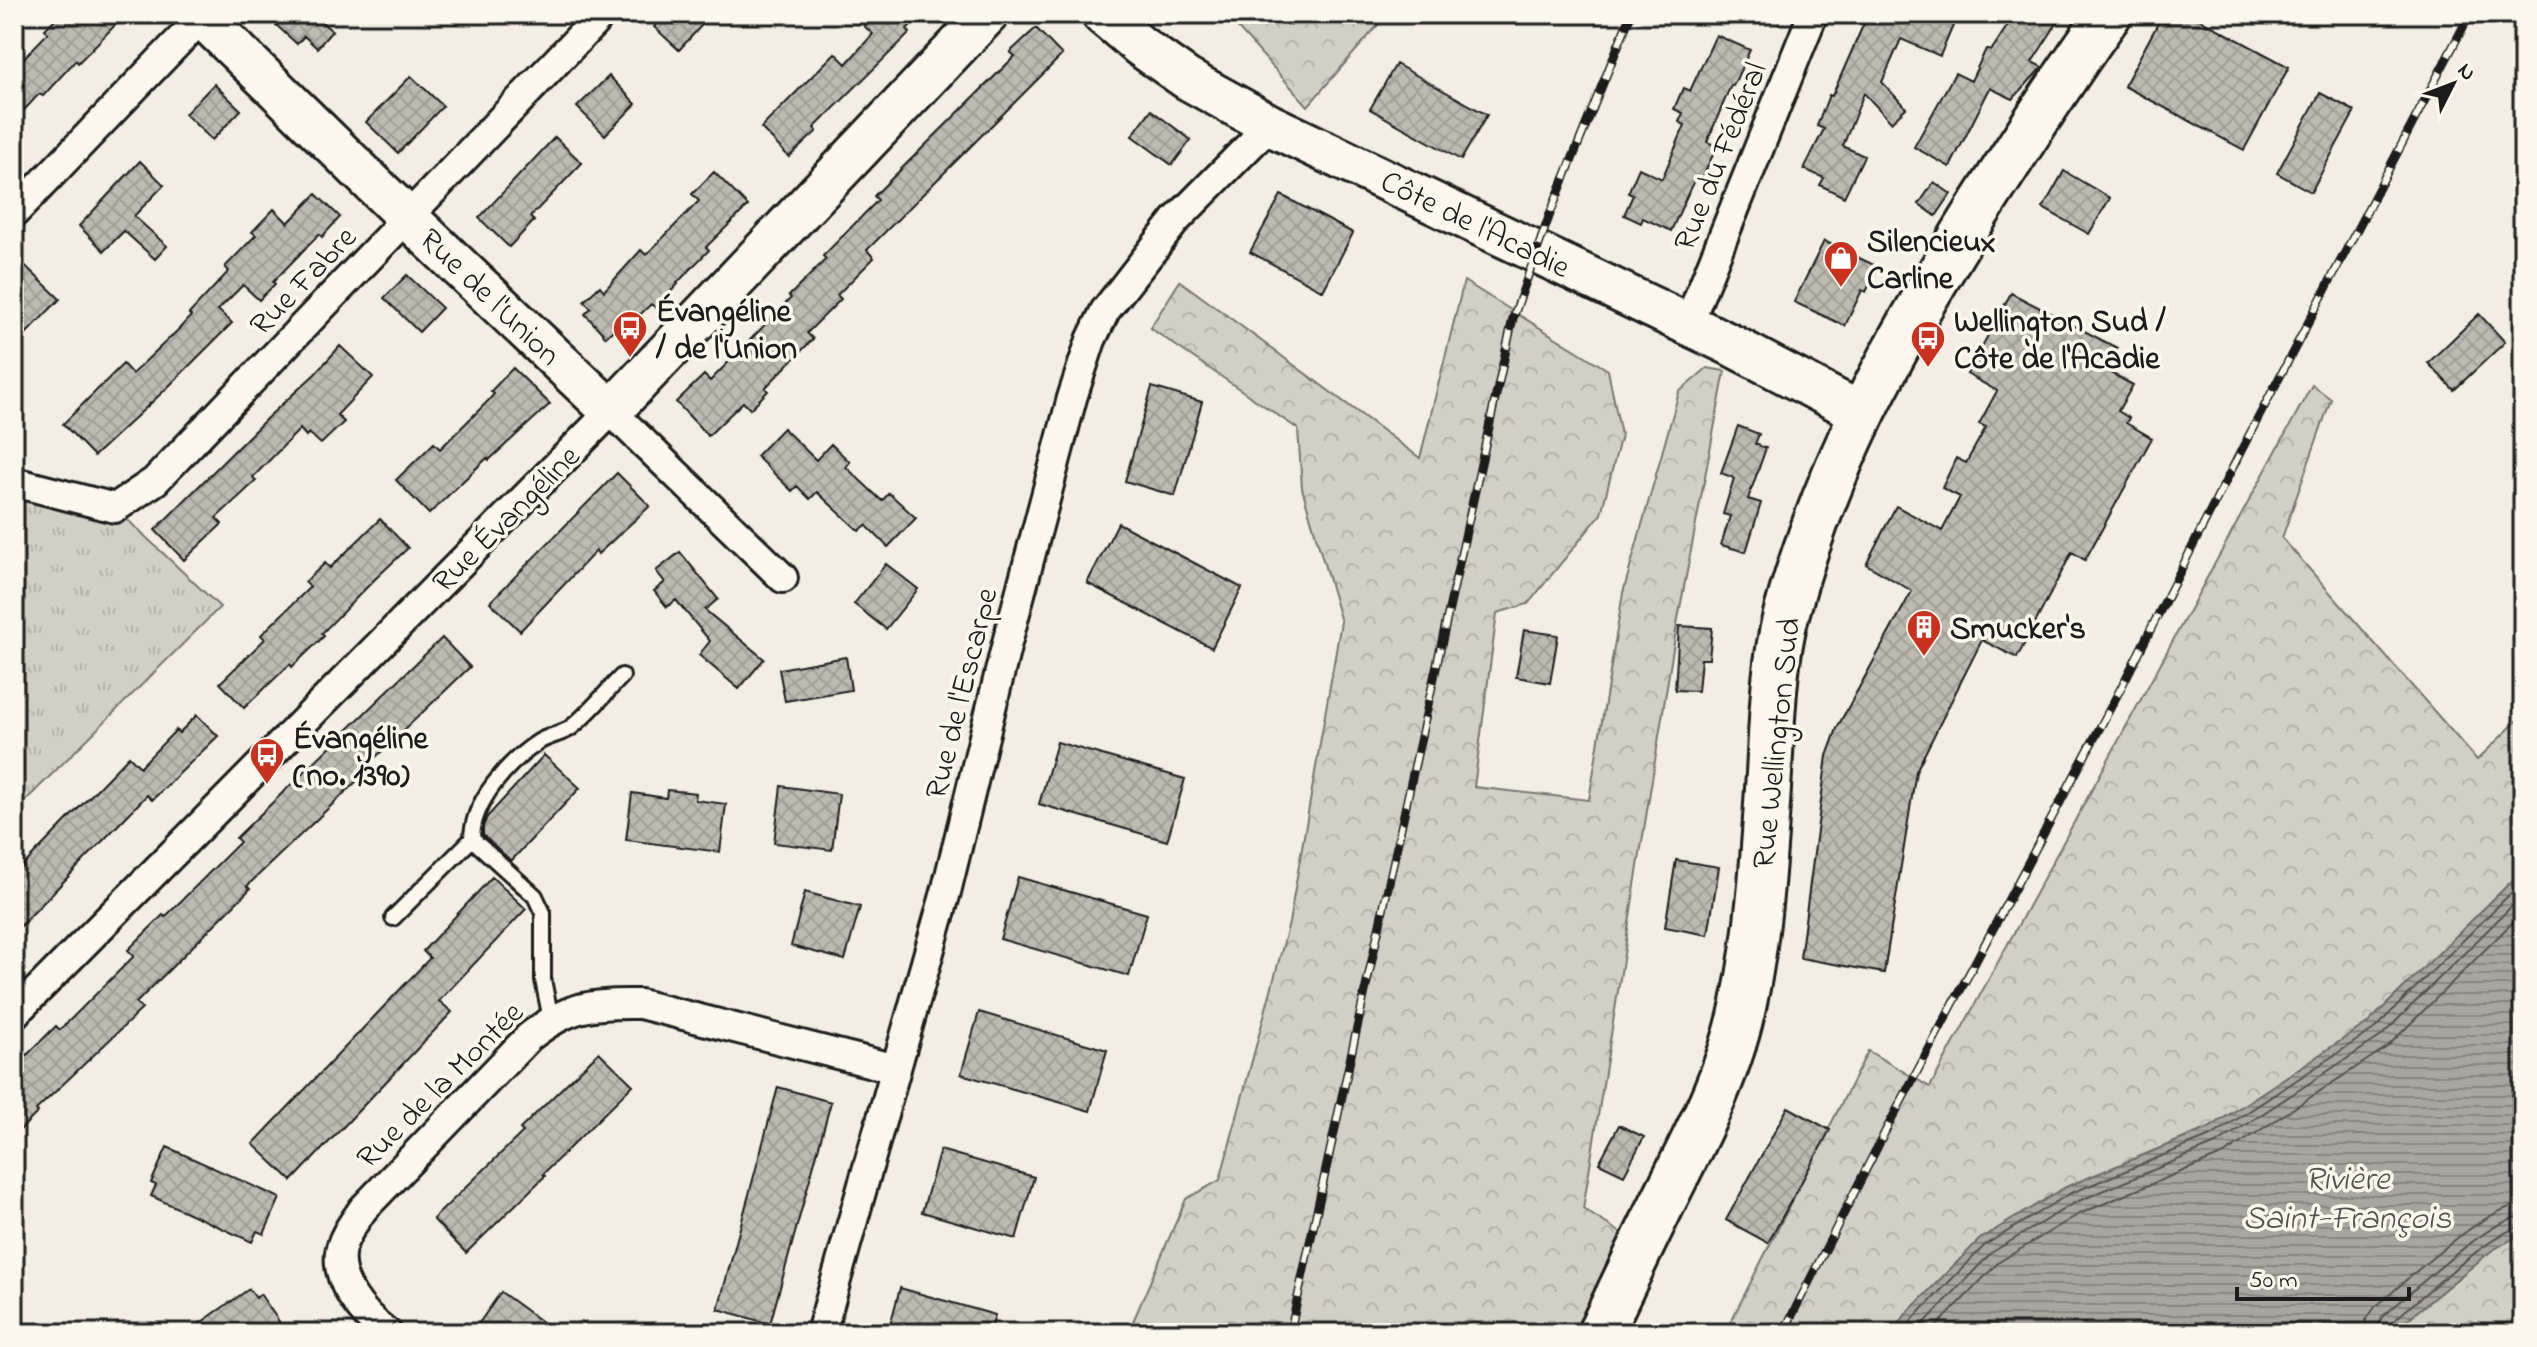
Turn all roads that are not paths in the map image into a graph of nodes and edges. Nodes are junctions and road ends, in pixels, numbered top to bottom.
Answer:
1 (602, 14) edge
2 (988, 14) edge
3 (1102, 14) edge
4 (1813, 14) edge
5 (2109, 14) edge
6 (202, 15) edge
7 (1270, 125) junction
8 (14, 213) edge
9 (408, 218) junction
10 (1688, 324) junction
11 (611, 411) junction
12 (1861, 413) junction
13 (14, 482) edge
14 (783, 578) dead end
15 (622, 676) dead end
16 (472, 839) junction
17 (393, 918) dead end
18 (14, 1014) edge
19 (551, 1019) junction
20 (896, 1069) junction
21 (387, 1333) edge
22 (821, 1333) edge
23 (1600, 1333) edge

1 - 9 street, Rue Fabre
2 - 11 street, Rue Évangéline
3 - 7 street, Côte de l'Acadie
4 - 10 street, Rue du Fédéral
5 - 12 main road, Rue Wellington Sud
6 - 8 street
6 - 9 street, Rue de l'Union
7 - 10 street, Côte de l'Acadie
7 - 20 street, Rue de l'Escarpe
9 - 11 street, Rue de l'Union
9 - 13 street, Rue Fabre
10 - 12 street, Côte de l'Acadie
11 - 14 street, Rue de l'Union
11 - 18 street, Rue Évangéline
12 - 23 main road, Rue Wellington Sud
15 - 16 lane
16 - 17 lane
16 - 19 lane
19 - 20 street, Rue de la Montée
19 - 21 street, Rue de la Montée
20 - 22 street, Rue de l'Escarpe

